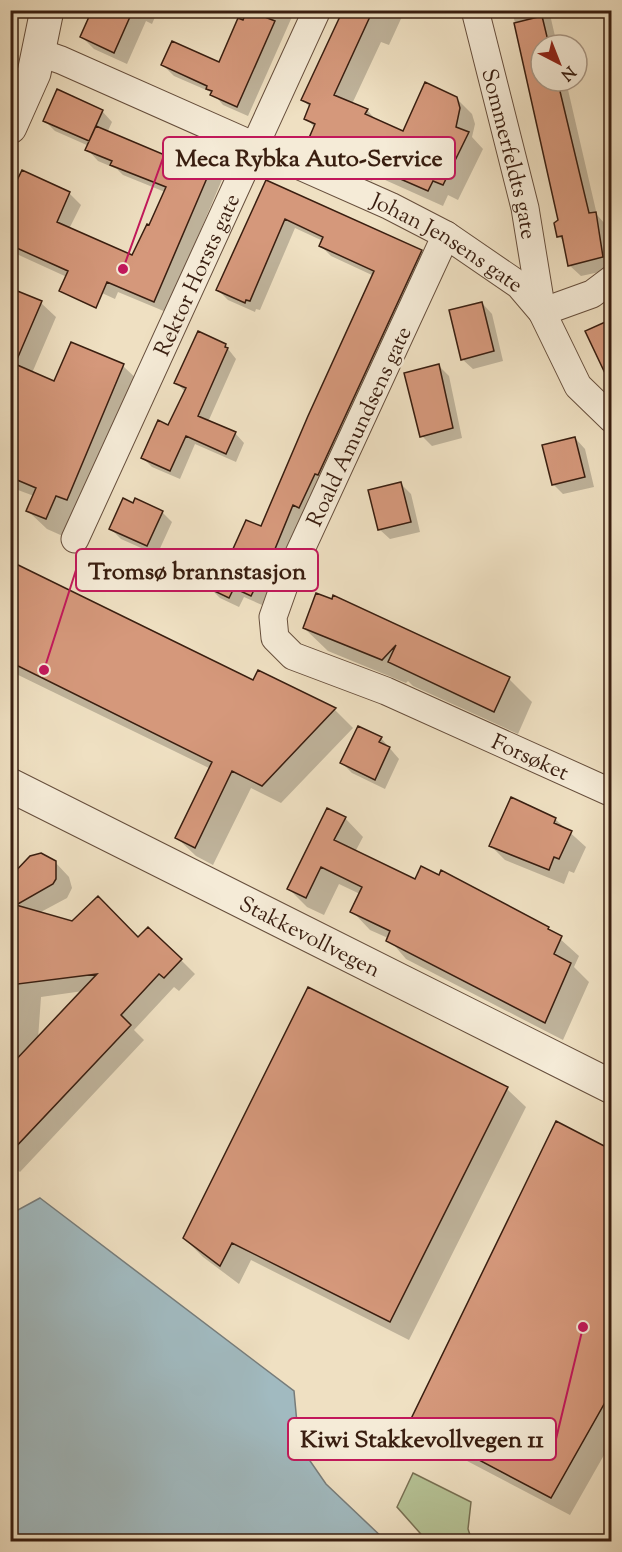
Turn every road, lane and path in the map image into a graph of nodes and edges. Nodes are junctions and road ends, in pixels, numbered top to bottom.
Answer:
1 (47, 10) edge
2 (317, 10) edge
3 (475, 10) edge
4 (38, 52) junction
5 (10, 127) edge
6 (256, 145) junction
7 (446, 235) junction
8 (612, 279) edge
9 (542, 312) junction
10 (612, 419) edge
11 (75, 539) dead end
12 (484, 735) joint
13 (10, 785) edge
14 (612, 793) edge
15 (612, 1087) edge

1 - 4 street
2 - 6 street, Rektor Horsts gate
3 - 9 street, Sommerfeldts gate
4 - 5 street
4 - 6 street, Johan Jensens gate
6 - 7 street, Johan Jensens gate
6 - 11 street, Rektor Horsts gate
7 - 9 street, Johan Jensens gate
7 - 12 street, Roald Amundsens gate
8 - 9 street, Johan Jensens gate
9 - 10 street, Sommerfeldts gate
12 - 14 street, Forsøket
13 - 15 street, Stakkevollvegen

